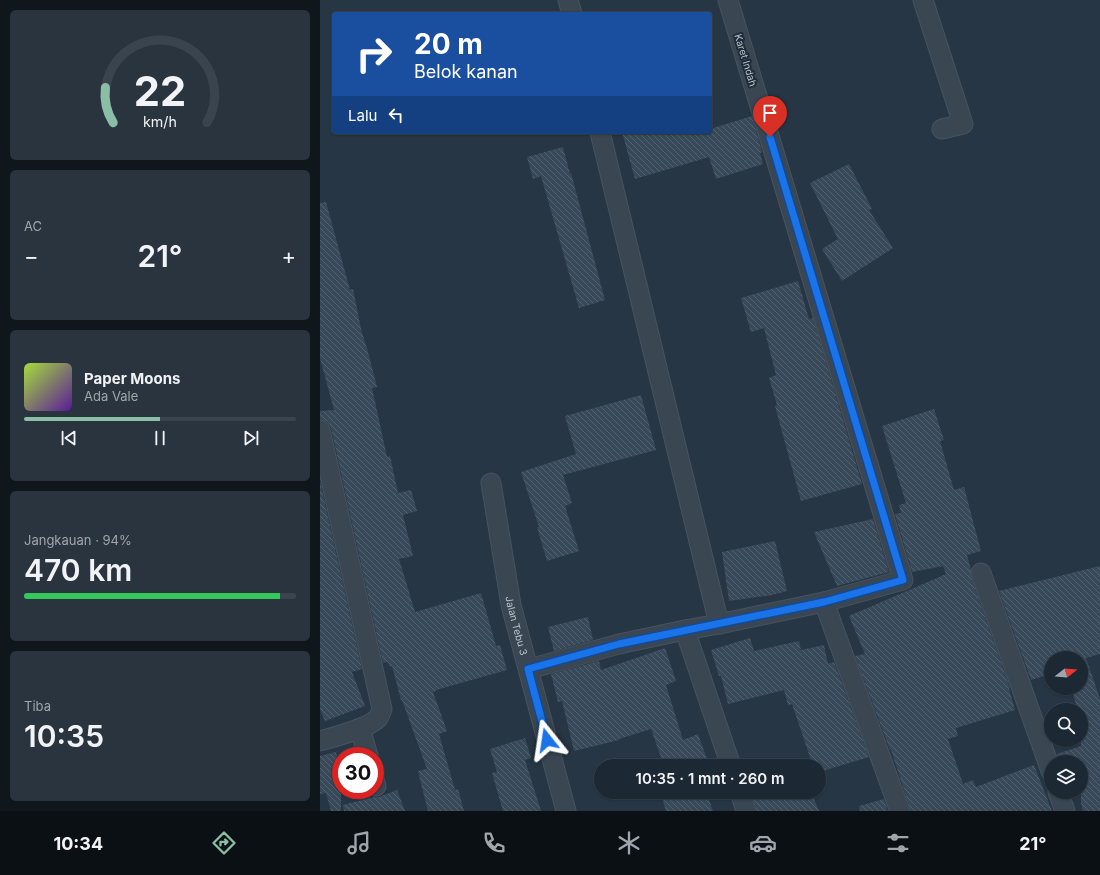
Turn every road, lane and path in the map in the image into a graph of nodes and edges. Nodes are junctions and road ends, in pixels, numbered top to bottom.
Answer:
1 (568, 0) edge
2 (728, 0) edge
3 (923, 0) edge
4 (571, 12) edge
5 (942, 129) dead end
6 (600, 134) edge
7 (320, 430) edge
8 (491, 483) dead end
9 (981, 573) dead end
10 (824, 602) junction
11 (719, 624) junction
12 (685, 630) junction
13 (528, 669) junction
14 (360, 728) junction
15 (320, 741) edge
16 (365, 747) edge
17 (1045, 755) edge
18 (729, 759) edge
19 (742, 799) edge
20 (1061, 799) edge
21 (566, 811) edge
22 (746, 811) edge
23 (900, 811) edge
24 (1065, 811) edge

1 - 4 street
2 - 10 street, Karet Indah
3 - 5 street
6 - 11 street
7 - 14 street
8 - 13 street, Jalan Tebu 3
9 - 17 street
10 - 11 street
10 - 23 street
11 - 12 street
12 - 13 street
12 - 18 street
13 - 21 street, Jalan Tebu 3
14 - 15 street
14 - 16 street
19 - 22 street
20 - 24 street

